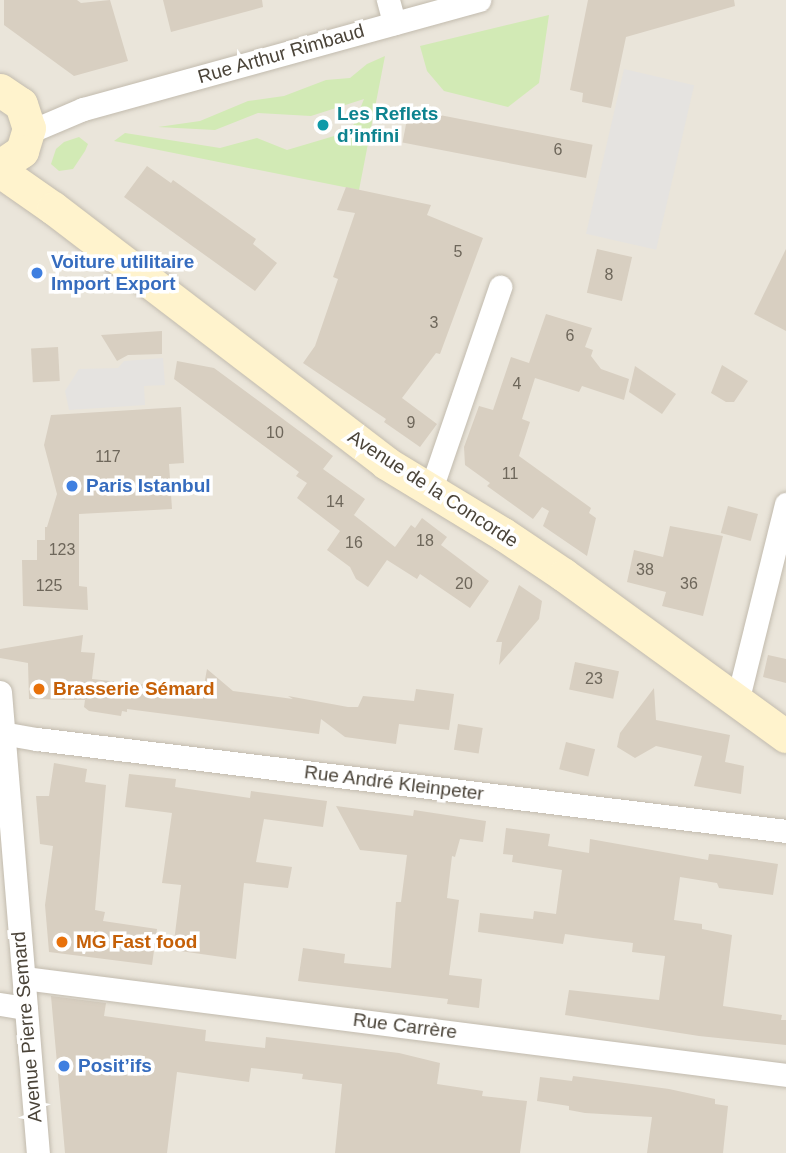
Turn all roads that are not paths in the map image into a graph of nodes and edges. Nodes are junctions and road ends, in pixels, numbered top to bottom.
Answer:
1 (388, 0) edge
2 (479, 0) edge
3 (394, 23) junction
4 (6, 92) edge
5 (83, 109) junction
6 (28, 134) junction
7 (0, 168) edge
8 (54, 208) junction
9 (500, 287) dead end
10 (430, 492) junction
11 (786, 504) edge
12 (0, 692) edge
13 (737, 702) junction
14 (2, 733) junction
15 (786, 736) edge
16 (786, 831) edge
17 (24, 978) junction
18 (0, 1004) edge
19 (26, 1008) junction
20 (786, 1075) edge
21 (38, 1153) edge

1 - 3 street
2 - 3 street, Rue Arthur Rimbaud
3 - 5 street, Rue Arthur Rimbaud
4 - 5 street
4 - 6 main road
5 - 6 street
6 - 7 main road
6 - 8 main road, Avenue de la Concorde
7 - 8 main road, Avenue de la Concorde
8 - 10 main road, Avenue de la Concorde
9 - 10 street
10 - 13 main road, Avenue de la Concorde
11 - 13 street
12 - 14 street, Avenue Pierre Semard
13 - 15 main road, Avenue de la Concorde
14 - 16 street, Rue André Kleinpeter
14 - 17 street, Avenue Pierre Semard
17 - 19 street, Avenue Pierre Semard
17 - 20 street, Rue Carrère
18 - 19 street
19 - 21 street, Avenue Pierre Semard

